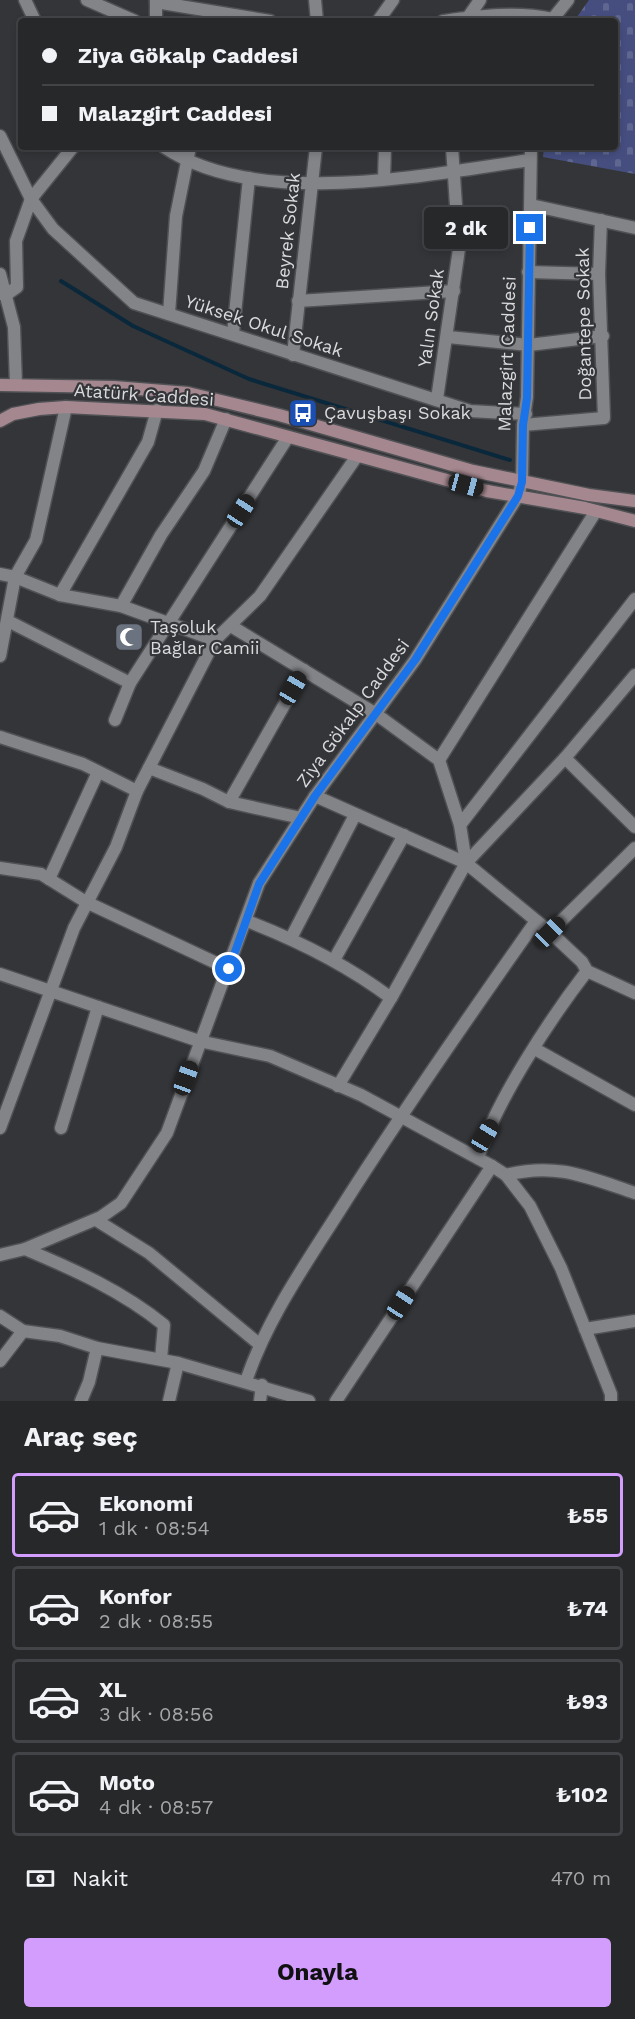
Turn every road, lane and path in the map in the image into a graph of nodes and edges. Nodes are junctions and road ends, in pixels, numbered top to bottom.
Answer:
1 (25, 0) edge
2 (87, 0) edge
3 (315, 0) edge
4 (393, 0) edge
5 (480, 0) edge
6 (568, 0) edge
7 (156, 1) edge
8 (214, 16) edge
9 (469, 16) junction
10 (34, 18) edge
11 (128, 18) edge
12 (156, 18) edge
13 (236, 18) edge
14 (317, 18) edge
15 (380, 18) edge
16 (460, 18) edge
17 (545, 18) edge
18 (554, 18) edge
19 (0, 136) edge
20 (71, 150) edge
21 (169, 150) edge
22 (189, 150) edge
23 (316, 150) edge
24 (385, 150) edge
25 (452, 150) edge
26 (531, 153) edge
27 (187, 160) junction
28 (452, 171) junction
29 (249, 178) junction
30 (384, 178) junction
31 (311, 184) junction
32 (31, 199) junction
33 (531, 205) junction
34 (602, 220) junction
35 (635, 228) edge
36 (528, 272) junction
37 (0, 274) edge
38 (599, 274) junction
39 (454, 291) junction
40 (4, 294) edge
41 (298, 301) junction
42 (169, 314) junction
43 (233, 333) junction
44 (603, 336) junction
45 (448, 337) junction
46 (529, 345) junction
47 (293, 355) junction
48 (16, 385) junction
49 (0, 386) edge
50 (437, 399) junction
51 (66, 407) junction
52 (157, 410) junction
53 (226, 419) junction
54 (524, 420) junction
55 (0, 421) edge
56 (288, 436) junction
57 (357, 456) junction
58 (520, 489) junction
59 (635, 501) edge
60 (596, 511) junction
61 (635, 521) edge
62 (0, 574) edge
63 (15, 577) junction
64 (60, 595) junction
65 (635, 599) edge
66 (121, 606) junction
67 (8, 621) junction
68 (169, 623) junction
69 (231, 626) junction
70 (215, 640) junction
71 (0, 656) edge
72 (304, 670) junction
73 (635, 675) edge
74 (130, 683) junction
75 (376, 714) junction
76 (115, 720) dead end
77 (0, 737) edge
78 (565, 758) junction
79 (439, 760) junction
80 (149, 768) junction
81 (98, 772) junction
82 (137, 791) junction
83 (315, 796) junction
84 (229, 802) junction
85 (355, 815) junction
86 (301, 818) junction
87 (460, 825) junction
88 (635, 827) edge
89 (404, 835) junction
90 (635, 848) edge
91 (466, 862) junction
92 (0, 868) edge
93 (48, 879) junction
94 (86, 902) junction
95 (247, 921) junction
96 (536, 921) junction
97 (550, 932) junction
98 (291, 938) junction
99 (334, 960) junction
100 (229, 969) junction
101 (587, 971) junction
102 (0, 974) edge
103 (52, 992) junction
104 (635, 993) edge
105 (391, 998) junction
106 (98, 1007) junction
107 (199, 1041) junction
108 (535, 1049) junction
109 (338, 1086) junction
110 (635, 1105) edge
111 (400, 1115) junction
112 (0, 1128) edge
113 (61, 1128) dead end
114 (478, 1158) junction
115 (492, 1166) junction
116 (506, 1175) junction
117 (635, 1193) edge
118 (96, 1220) junction
119 (26, 1249) junction
120 (0, 1253) edge
121 (0, 1316) edge
122 (635, 1321) edge
123 (585, 1329) junction
124 (23, 1331) junction
125 (259, 1344) junction
126 (96, 1348) junction
127 (161, 1359) junction
128 (0, 1361) edge
129 (178, 1363) junction
130 (246, 1381) junction
131 (262, 1385) junction
132 (81, 1401) edge
133 (169, 1401) edge
134 (260, 1401) edge
135 (309, 1401) edge
136 (336, 1401) edge
137 (611, 1401) edge

1 - 10 street
2 - 11 street
3 - 14 street
4 - 15 street
5 - 9 street
6 - 18 street
7 - 8 street
7 - 12 street
8 - 13 street
9 - 16 street
9 - 17 street
19 - 32 street, Yüksek Okul Sokak
20 - 32 street
21 - 27 street
22 - 27 street
23 - 31 street, Beyrek Sokak
24 - 30 street
25 - 28 street, Yalın Sokak
26 - 28 street
26 - 33 street, Malazgirt Caddesi
27 - 29 street
27 - 42 street
28 - 30 street
28 - 39 street, Yalın Sokak
29 - 31 street
29 - 43 street
30 - 31 street
31 - 41 street, Beyrek Sokak
32 - 40 street
32 - 42 street, Yüksek Okul Sokak
33 - 34 street
33 - 36 street, Malazgirt Caddesi
34 - 35 street
34 - 38 street, Doğantepe Sokak
36 - 38 street
36 - 46 street, Malazgirt Caddesi
37 - 40 street
38 - 44 street, Doğantepe Sokak
39 - 41 street
39 - 45 street, Yalın Sokak
40 - 48 street
41 - 47 street, Beyrek Sokak
42 - 43 street, Yüksek Okul Sokak
43 - 47 street, Yüksek Okul Sokak
44 - 46 street
44 - 54 street, Doğantepe Sokak
45 - 46 street
45 - 50 street, Yalın Sokak
46 - 54 street, Malazgirt Caddesi
47 - 50 street, Yüksek Okul Sokak
48 - 49 main road, Atatürk Caddesi
48 - 58 main road, Atatürk Caddesi
50 - 54 street, Yüksek Okul Sokak
51 - 52 main road, Atatürk Caddesi
51 - 55 main road, Atatürk Caddesi
51 - 63 street
52 - 53 main road, Atatürk Caddesi
52 - 64 street
53 - 56 main road, Atatürk Caddesi
53 - 66 street
54 - 58 street, Malazgirt Caddesi
56 - 57 main road, Atatürk Caddesi
56 - 68 street
57 - 58 main road, Atatürk Caddesi
57 - 69 street
58 - 59 main road, Atatürk Caddesi
58 - 60 main road, Atatürk Caddesi
58 - 75 street, Ziya Gökalp Caddesi
60 - 61 main road, Atatürk Caddesi
60 - 79 street
62 - 63 street
63 - 64 street
63 - 67 street
64 - 66 street
65 - 87 street
66 - 68 street
67 - 71 street
67 - 74 street
68 - 70 street
68 - 74 street
69 - 70 street
69 - 72 street
70 - 80 street
72 - 75 street
72 - 84 street
73 - 78 street
74 - 76 street
75 - 79 street
75 - 83 street, Ziya Gökalp Caddesi
77 - 81 street
78 - 88 street
78 - 91 street
79 - 87 street
80 - 82 street
80 - 84 street
81 - 82 street
81 - 93 street
82 - 94 street
83 - 85 street
83 - 86 street, Ziya Gökalp Caddesi
84 - 86 street
85 - 89 street
85 - 98 street
86 - 95 street, Ziya Gökalp Caddesi
87 - 91 street
89 - 91 street
89 - 99 street
90 - 97 street
91 - 96 street
91 - 105 street
92 - 93 street
93 - 94 street
94 - 100 street
94 - 103 street
95 - 98 street
95 - 100 street, Ziya Gökalp Caddesi
96 - 97 street
96 - 111 street
97 - 101 street
98 - 99 street
99 - 105 street
100 - 107 street, Ziya Gökalp Caddesi
101 - 104 street
101 - 108 street
102 - 103 street
103 - 106 street
103 - 112 street
105 - 109 street
106 - 107 street
106 - 113 street
107 - 109 street
107 - 118 street, Ziya Gökalp Caddesi
108 - 110 street
108 - 114 street
109 - 111 street
111 - 114 street
111 - 125 street
114 - 115 street
115 - 116 street
115 - 136 street
116 - 117 street
116 - 123 street
118 - 119 street, Ziya Gökalp Caddesi
118 - 125 street
119 - 120 street, Ziya Gökalp Caddesi
119 - 127 street
121 - 124 street
122 - 123 street
123 - 137 street
124 - 126 street
124 - 128 street
125 - 130 street
126 - 127 street
126 - 132 street
127 - 129 street
129 - 130 street
129 - 133 street
130 - 131 street
131 - 134 street
131 - 135 street

